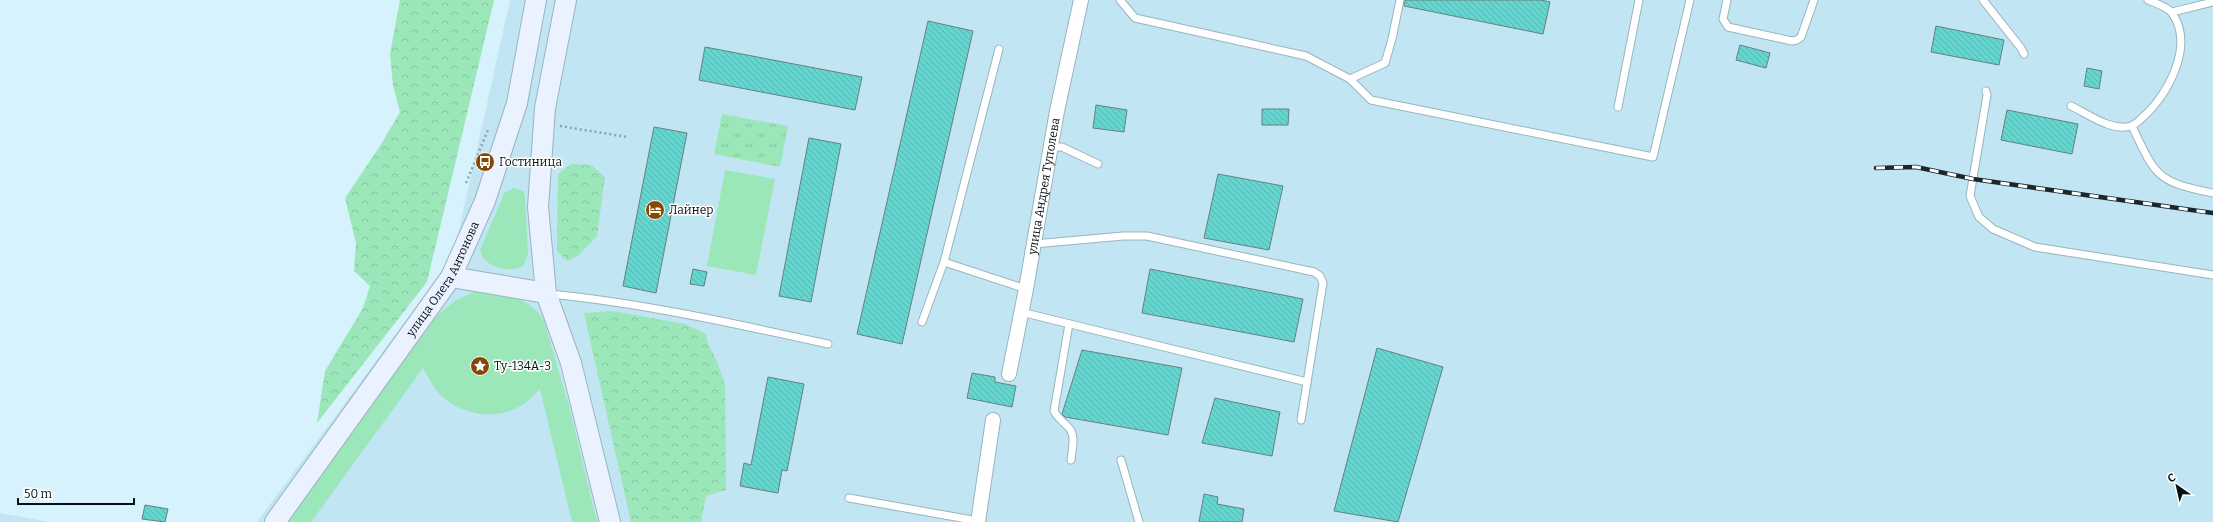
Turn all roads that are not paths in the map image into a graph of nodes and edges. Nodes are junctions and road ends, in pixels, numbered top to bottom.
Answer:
1 (536, 0) edge
2 (566, 0) edge
3 (1081, 0) edge
4 (1120, 0) edge
5 (1400, 0) edge
6 (1638, 0) edge
7 (1690, 0) edge
8 (1727, 0) edge
9 (1814, 0) edge
10 (1983, 0) edge
11 (2148, 0) edge
12 (2211, 2) edge
13 (2172, 12) junction
14 (999, 49) dead end
15 (2024, 54) dead end
16 (1350, 79) junction
17 (1986, 91) dead end
18 (2071, 106) dead end
19 (1618, 107) dead end
20 (2132, 126) junction
21 (1051, 148) junction
22 (1098, 164) dead end
23 (2213, 193) edge
24 (1034, 244) junction
25 (944, 262) junction
26 (2213, 274) edge
27 (451, 277) junction
28 (1026, 289) junction
29 (546, 293) junction
30 (1021, 312) junction
31 (922, 322) dead end
32 (1069, 324) junction
33 (828, 344) dead end
34 (1009, 374) dead end
35 (1307, 382) junction
36 (993, 420) dead end
37 (1301, 420) dead end
38 (1071, 460) dead end
39 (1121, 460) dead end
40 (850, 498) dead end
41 (978, 521) edge
42 (275, 522) edge
43 (610, 522) edge
44 (1139, 522) edge

1 - 27 street, улица Олега Антонова
2 - 29 street
3 - 21 street, улица Андрея Туполева
4 - 16 lane
5 - 16 lane
6 - 19 lane
7 - 16 lane
8 - 9 lane
10 - 15 lane
11 - 13 lane
12 - 13 lane
13 - 20 lane
14 - 25 lane
17 - 26 lane
18 - 20 lane
20 - 23 lane
21 - 22 lane
21 - 24 street, улица Андрея Туполева
24 - 28 street, улица Андрея Туполева
24 - 35 lane
25 - 28 lane
25 - 31 lane
27 - 29 street
27 - 42 street, улица Олега Антонова
28 - 30 street, улица Андрея Туполева
29 - 33 lane
29 - 43 street
30 - 32 lane
30 - 34 street, улица Андрея Туполева
32 - 35 lane
32 - 38 lane
35 - 37 lane
36 - 41 street
39 - 44 lane
40 - 41 lane

